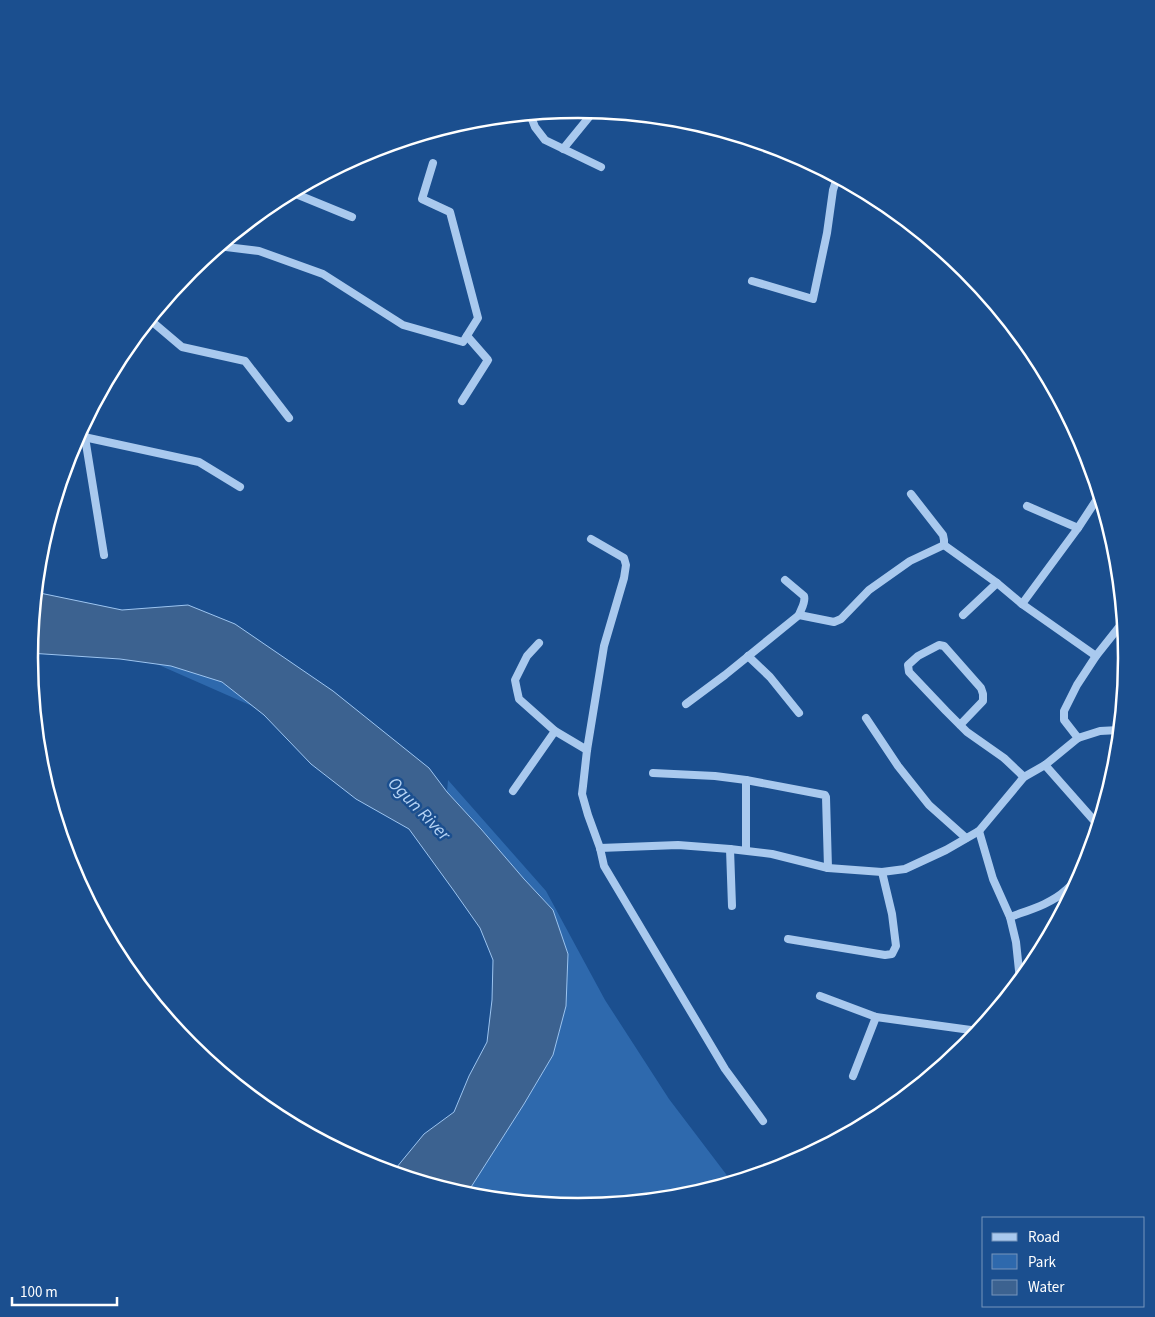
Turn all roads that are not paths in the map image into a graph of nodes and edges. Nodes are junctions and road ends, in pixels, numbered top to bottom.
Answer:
1 (588, 119) edge
2 (533, 121) edge
3 (563, 149) junction
4 (433, 163) dead end
5 (601, 167) dead end
6 (835, 184) edge
7 (300, 196) edge
8 (352, 217) dead end
9 (228, 247) edge
10 (752, 281) dead end
11 (155, 323) edge
12 (467, 336) junction
13 (462, 401) dead end
14 (289, 418) dead end
15 (85, 438) edge
16 (82, 446) edge
17 (240, 487) dead end
18 (911, 494) dead end
19 (1094, 503) edge
20 (1027, 506) dead end
21 (1078, 528) junction
22 (591, 540) dead end
23 (944, 544) junction
24 (104, 555) dead end
25 (785, 580) dead end
26 (998, 583) junction
27 (1022, 604) junction
28 (799, 615) junction
29 (963, 615) dead end
30 (1116, 630) edge
31 (540, 643) dead end
32 (748, 656) junction
33 (1096, 656) junction
34 (686, 704) dead end
35 (799, 712) dead end
36 (866, 718) dead end
37 (960, 725) junction
38 (1113, 730) edge
39 (555, 731) junction
40 (1078, 738) junction
41 (587, 750) junction
42 (1045, 766) junction
43 (653, 773) dead end
44 (1024, 777) junction
45 (746, 780) junction
46 (513, 791) dead end
47 (1093, 818) edge
48 (979, 831) junction
49 (966, 838) junction
50 (600, 848) junction
51 (730, 848) junction
52 (746, 850) junction
53 (828, 868) junction
54 (882, 872) junction
55 (1064, 892) edge
56 (732, 906) dead end
57 (1010, 917) junction
58 (788, 939) dead end
59 (1019, 969) edge
60 (820, 996) dead end
61 (876, 1017) junction
62 (969, 1030) edge
63 (853, 1076) dead end
64 (763, 1121) dead end

1 - 3 street
2 - 3 street
3 - 5 street
4 - 12 street
6 - 10 street
7 - 8 street
9 - 12 street
11 - 14 street
12 - 13 street
15 - 17 street
16 - 24 street
18 - 23 street
19 - 21 street
20 - 21 street
21 - 27 street
22 - 41 street
23 - 26 street
23 - 28 street
25 - 28 street
26 - 27 street
26 - 29 street
27 - 33 street
28 - 32 street
30 - 33 street
31 - 39 street
32 - 34 street
32 - 35 street
33 - 40 street
36 - 49 street
37 - 37 street
37 - 44 street
38 - 40 street
39 - 41 street
39 - 46 street
40 - 42 street
41 - 50 street
42 - 44 street
42 - 47 street
43 - 45 street
44 - 48 street
45 - 52 street
45 - 53 street
48 - 49 street
48 - 57 street
49 - 54 street
50 - 51 street
50 - 64 street
51 - 52 street
51 - 56 street
52 - 53 street
53 - 54 street
54 - 58 street
55 - 57 street
57 - 59 street
60 - 61 street
61 - 62 street
61 - 63 street

